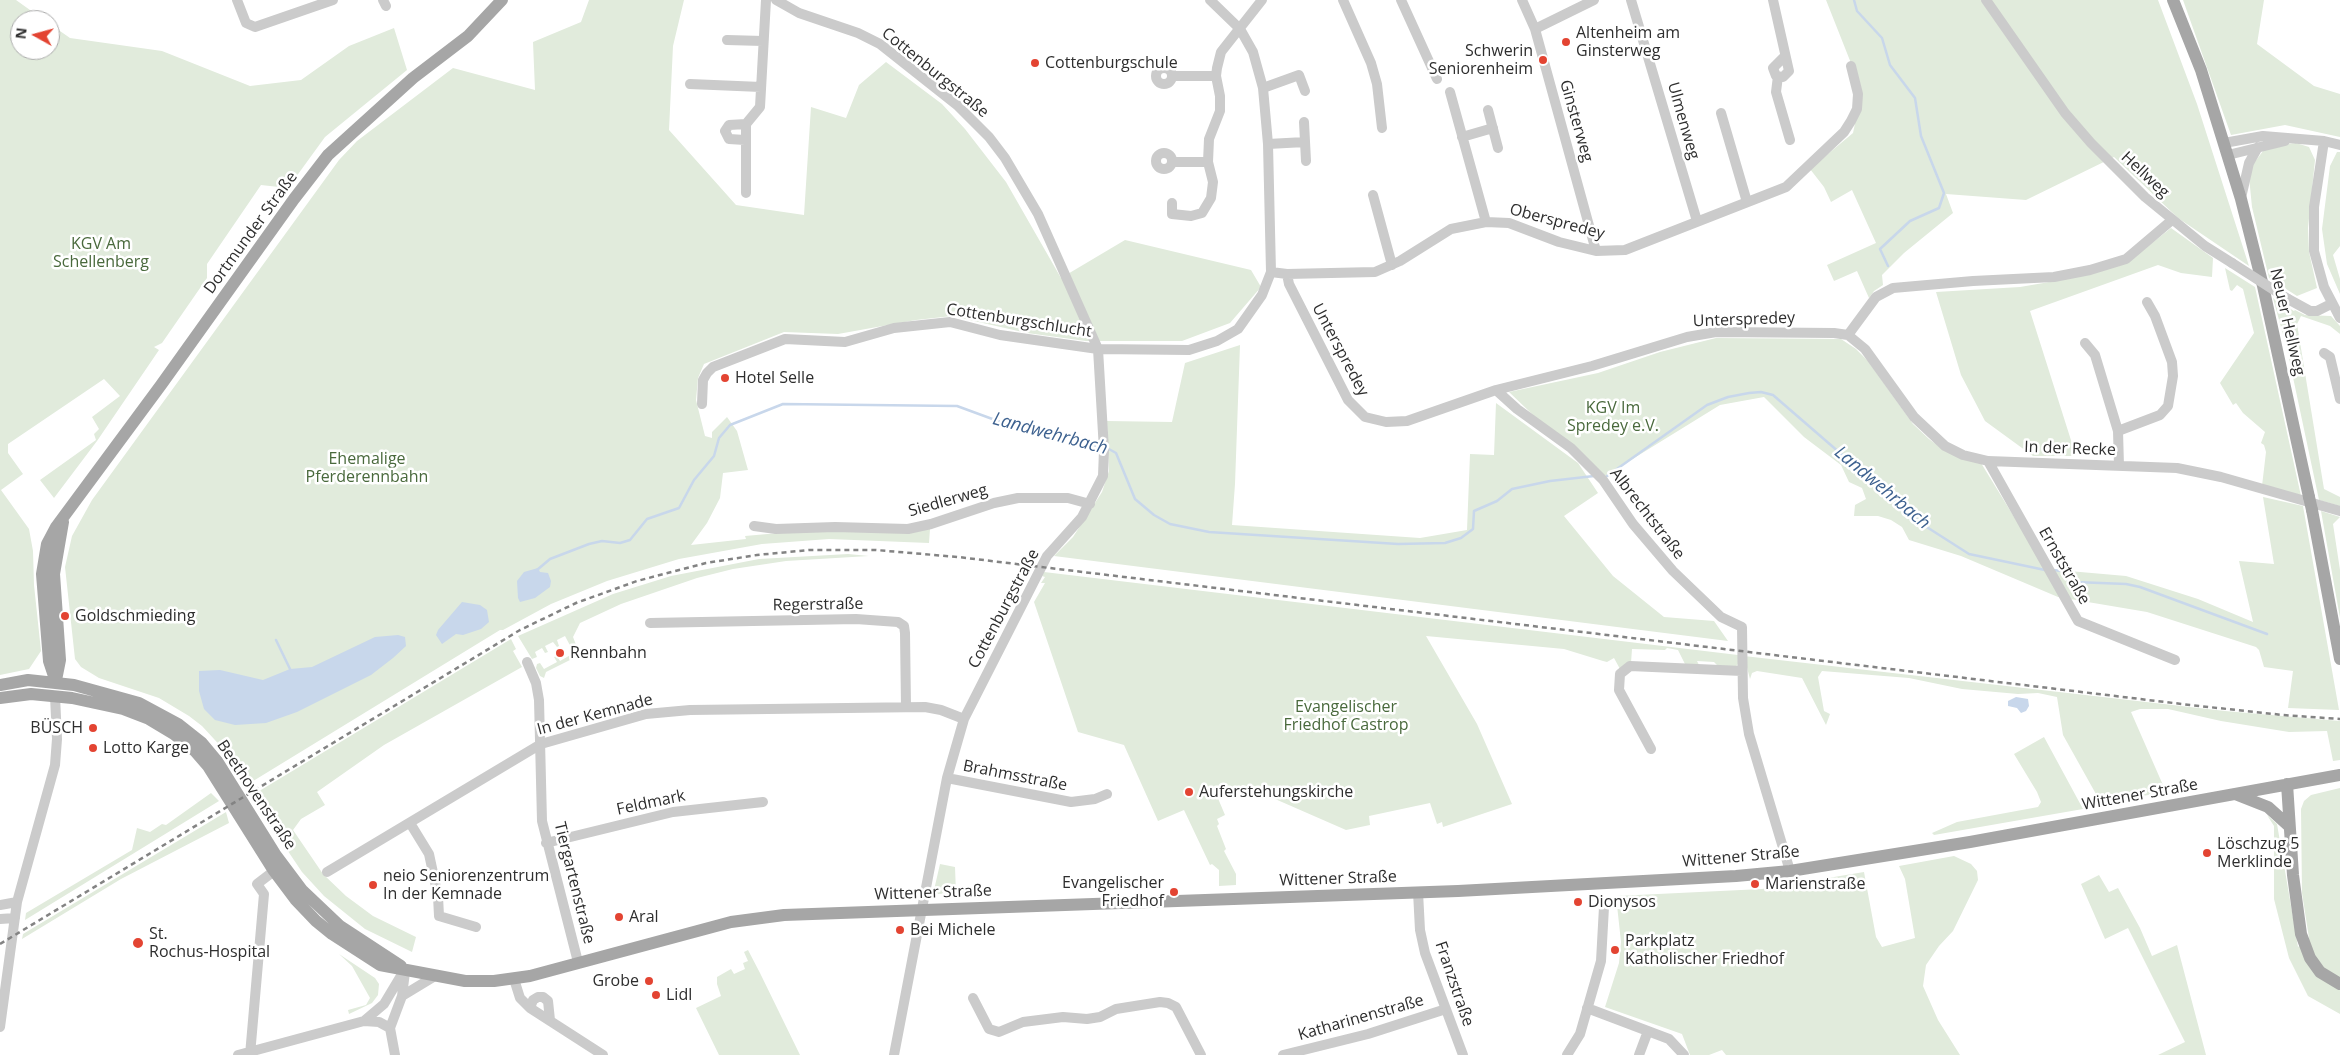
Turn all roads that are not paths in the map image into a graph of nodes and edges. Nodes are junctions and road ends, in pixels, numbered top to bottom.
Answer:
1 (237, 0) edge
2 (333, 0) edge
3 (502, 0) edge
4 (766, 0) edge
5 (776, 0) edge
6 (1210, 0) edge
7 (1262, 0) edge
8 (1343, 0) edge
9 (1401, 0) edge
10 (1522, 0) edge
11 (1594, 0) edge
12 (1631, 0) edge
13 (1773, 0) edge
14 (1986, 0) edge
15 (2173, 0) edge
16 (1535, 29) junction
17 (1240, 30) junction
18 (727, 40) dead end
19 (763, 42) junction
20 (1851, 66) dead end
21 (1172, 76) dead end
22 (1216, 76) junction
23 (1438, 79) dead end
24 (690, 84) dead end
25 (761, 87) junction
26 (1263, 88) junction
27 (1305, 92) dead end
28 (1450, 92) dead end
29 (1488, 110) dead end
30 (1721, 113) dead end
31 (1304, 122) dead end
32 (746, 124) junction
33 (1382, 128) dead end
34 (1493, 128) junction
35 (1462, 137) junction
36 (2299, 139) junction
37 (745, 140) junction
38 (1790, 140) dead end
39 (2324, 141) junction
40 (1305, 142) junction
41 (2224, 142) junction
42 (1268, 144) junction
43 (2340, 145) edge
44 (2258, 147) junction
45 (1498, 148) dead end
46 (2228, 155) junction
47 (1306, 161) dead end
48 (1173, 162) dead end
49 (1208, 162) junction
50 (746, 193) dead end
51 (1372, 195) dead end
52 (2241, 199) junction
53 (1746, 202) junction
54 (1172, 203) dead end
55 (2172, 220) junction
56 (1697, 221) junction
57 (1486, 222) junction
58 (1596, 251) junction
59 (1392, 265) junction
60 (1271, 272) junction
61 (1287, 274) junction
62 (2147, 302) dead end
63 (2332, 304) junction
64 (2340, 318) edge
65 (1848, 335) junction
66 (2085, 343) dead end
67 (1098, 349) junction
68 (2324, 353) dead end
69 (1496, 390) junction
70 (2340, 397) edge
71 (702, 404) dead end
72 (2118, 431) junction
73 (1988, 461) junction
74 (2119, 466) junction
75 (1090, 504) junction
76 (2340, 511) edge
77 (754, 526) dead end
78 (650, 623) dead end
79 (2340, 659) edge
80 (2175, 660) dead end
81 (527, 662) dead end
82 (1742, 671) junction
83 (56, 682) junction
84 (0, 685) edge
85 (56, 696) junction
86 (0, 698) edge
87 (906, 707) junction
88 (964, 719) junction
89 (541, 744) junction
90 (1651, 749) dead end
91 (2340, 775) edge
92 (947, 778) junction
93 (2287, 784) junction
94 (1107, 794) dead end
95 (2235, 794) junction
96 (763, 802) dead end
97 (410, 823) junction
98 (2289, 826) junction
99 (546, 843) junction
100 (274, 871) junction
101 (1790, 871) junction
102 (327, 872) dead end
103 (1418, 892) junction
104 (17, 902) junction
105 (0, 905) edge
106 (1604, 907) dead end
107 (921, 909) junction
108 (15, 918) junction
109 (0, 919) edge
110 (476, 927) dead end
111 (11, 954) junction
112 (0, 956) edge
113 (578, 962) junction
114 (406, 969) junction
115 (435, 976) junction
116 (514, 980) junction
117 (2340, 984) edge
118 (402, 996) junction
119 (974, 998) dead end
120 (530, 1008) junction
121 (1588, 1008) junction
122 (1446, 1009) junction
123 (550, 1020) junction
124 (364, 1021) junction
125 (0, 1027) edge
126 (390, 1028) junction
127 (1648, 1031) junction
128 (250, 1053) edge
129 (238, 1055) edge
130 (395, 1055) edge
131 (604, 1055) edge
132 (894, 1055) edge
133 (1201, 1055) edge
134 (1283, 1055) edge
135 (1463, 1055) edge
136 (1567, 1055) edge
137 (1639, 1055) edge
138 (1684, 1055) edge

1 - 2 street
3 - 83 main road, Dortmunder Straße
4 - 19 street
5 - 67 street, Cottenburgstraße
6 - 17 street
7 - 17 street
8 - 33 street
9 - 23 street
10 - 16 street, Ginsterweg
11 - 16 street
12 - 56 street, Ulmenweg
13 - 38 street
14 - 55 street, Hellweg
15 - 41 main road, Neuer Hellweg
16 - 58 street, Ginsterweg
17 - 22 street
17 - 26 street
18 - 19 street
19 - 25 street
20 - 53 street, Oberspredey
21 - 22 street
22 - 49 street
24 - 25 street
25 - 32 street
26 - 27 street
26 - 42 street
28 - 35 street
29 - 34 street
30 - 53 street
31 - 40 street
32 - 37 street
32 - 37 street
34 - 35 street
34 - 45 street
35 - 57 street
36 - 39 street
36 - 41 street
36 - 44 street
37 - 50 street
39 - 43 street
39 - 63 street
40 - 42 street
40 - 47 street
41 - 46 main road, Neuer Hellweg
42 - 60 street
44 - 46 street
44 - 52 street
46 - 52 main road, Neuer Hellweg
48 - 49 street
49 - 54 street
51 - 59 street
52 - 79 main road, Neuer Hellweg, bridge
53 - 56 street, Oberspredey
55 - 63 street, Hellweg, bridge
55 - 65 street
56 - 58 street, Oberspredey
57 - 58 street, Oberspredey
57 - 59 street, Oberspredey
59 - 61 street, Oberspredey
60 - 61 street, Oberspredey
60 - 67 street, Cottenburgschlucht
61 - 69 street, Unterspredey
62 - 72 street
63 - 64 street
65 - 69 street, Unterspredey
65 - 73 street, In der Recke
66 - 72 street
67 - 71 street, Cottenburgschlucht
67 - 75 street, Cottenburgstraße
68 - 70 street
69 - 82 street, Albrechtstraße
72 - 74 street
73 - 74 street, In der Recke
73 - 80 street, Ernststraße
74 - 76 street, In der Recke
75 - 77 street, Siedlerweg
75 - 88 street, Cottenburgstraße
78 - 87 street, Regerstraße
81 - 89 street, Tiergartenstraße
82 - 90 street
82 - 101 street, Albrechtstraße
83 - 84 main road, Beethovenstraße
83 - 85 main road, Dortmunder Straße
83 - 114 main road, Beethovenstraße
85 - 86 main road, Beethovenstraße
85 - 100 main road, Beethovenstraße
85 - 104 street, Dortmunder Straße
87 - 88 street, In der Kemnade
87 - 89 street, In der Kemnade
88 - 92 street, Cottenburgstraße
89 - 97 street, In der Kemnade
89 - 99 street, Tiergartenstraße
91 - 93 main road, Wittener Straße
92 - 94 street, Brahmsstraße
92 - 107 street, Cottenburgstraße
93 - 95 main road, Wittener Straße
93 - 98 main road
95 - 98 main road
95 - 101 main road, Wittener Straße
96 - 99 street, Feldmark
97 - 102 street, In der Kemnade
97 - 110 street
98 - 117 main road
99 - 113 street, Tiergartenstraße
100 - 114 main road, Beethovenstraße
100 - 128 street
101 - 103 main road, Wittener Straße
103 - 107 main road, Wittener Straße
103 - 122 street, Franzstraße
104 - 105 street
104 - 108 street, Dortmunder Straße
105 - 109 street
106 - 121 street
107 - 113 main road, Wittener Straße
107 - 132 street, Cottenburgstraße
108 - 109 street
108 - 111 street, Dortmunder Straße
111 - 112 street
111 - 125 street, Dortmunder Straße
113 - 116 main road, Wittener Straße
114 - 115 main road, Wittener Straße
114 - 118 street
114 - 124 street
115 - 116 main road, Wittener Straße
115 - 118 street
116 - 120 street
118 - 126 street
119 - 133 street
120 - 123 street
120 - 123 street
121 - 127 street
121 - 136 street
122 - 134 street, Katharinenstraße
122 - 135 street, Franzstraße
123 - 131 street
124 - 126 street
124 - 128 street
126 - 130 street
127 - 137 street
127 - 138 street
128 - 129 street

